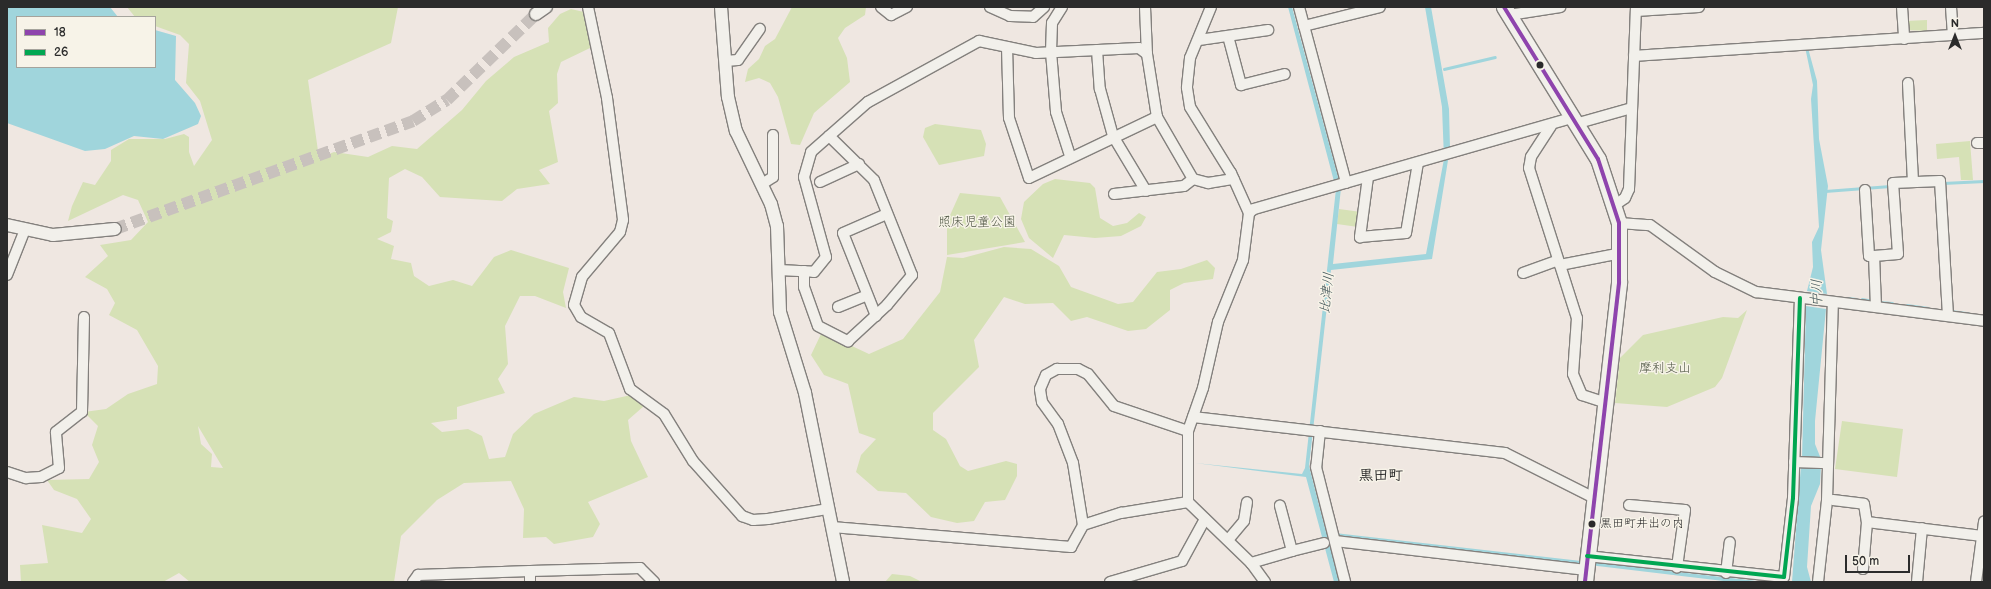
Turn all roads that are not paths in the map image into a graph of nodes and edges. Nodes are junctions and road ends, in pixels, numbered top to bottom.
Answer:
1 (546, 7) edge
2 (588, 7) edge
3 (721, 7) edge
4 (881, 7) edge
5 (907, 7) edge
6 (990, 7) edge
7 (1044, 7) edge
8 (1062, 7) edge
9 (1145, 7) edge
10 (1211, 7) edge
11 (1299, 7) edge
12 (1380, 7) edge
13 (1560, 7) edge
14 (1699, 7) edge
15 (1902, 7) edge
16 (1951, 7) edge
17 (1636, 9) edge
18 (1506, 11) edge
19 (536, 14) tunnel mouth
20 (1304, 26) junction
21 (760, 30) dead end
22 (1268, 30) dead end
23 (1984, 33) edge
24 (1953, 35) junction
25 (1228, 36) junction
26 (1904, 39) junction
27 (1199, 40) junction
28 (1008, 47) junction
29 (1097, 50) junction
30 (1051, 52) junction
31 (1147, 54) junction
32 (1634, 56) junction
33 (725, 61) junction
34 (1285, 74) dead end
35 (1908, 83) dead end
36 (1632, 108) junction
37 (1157, 117) junction
38 (1574, 121) junction
39 (1551, 126) junction
40 (773, 135) dead end
41 (829, 136) junction
42 (1114, 136) junction
43 (1070, 156) junction
44 (1418, 163) junction
45 (859, 164) junction
46 (1368, 177) junction
47 (1193, 179) junction
48 (1234, 179) junction
49 (820, 182) dead end
50 (1913, 182) junction
51 (762, 184) junction
52 (1340, 185) junction
53 (1865, 190) dead end
54 (1146, 191) junction
55 (1114, 194) dead end
56 (1615, 205) junction
57 (1249, 213) junction
58 (887, 214) junction
59 (1619, 223) junction
60 (7, 225) edge
61 (115, 229) tunnel mouth
62 (24, 232) junction
63 (1621, 254) junction
64 (1874, 256) junction
65 (1559, 262) junction
66 (779, 270) junction
67 (804, 271) junction
68 (1523, 273) dead end
69 (7, 275) edge
70 (867, 295) junction
71 (1802, 298) junction
72 (1831, 301) junction
73 (1876, 306) junction
74 (838, 307) dead end
75 (876, 316) junction
76 (1948, 316) junction
77 (84, 317) dead end
78 (1984, 321) edge
79 (1606, 403) junction
80 (1193, 417) junction
81 (1188, 431) junction
82 (1319, 431) junction
83 (1796, 462) junction
84 (1827, 463) junction
85 (7, 472) edge
86 (1594, 498) junction
87 (1833, 500) dead end
88 (1188, 502) junction
89 (1246, 502) dead end
90 (1629, 505) dead end
91 (1280, 506) dead end
92 (828, 509) junction
93 (1205, 518) junction
94 (1867, 522) junction
95 (1984, 522) edge
96 (1083, 526) junction
97 (832, 527) junction
98 (1922, 528) junction
99 (1333, 536) junction
100 (1982, 536) junction
101 (1228, 540) junction
102 (1730, 542) dead end
103 (1324, 543) dead end
104 (1292, 551) junction
105 (1251, 563) junction
106 (1586, 567) edge
107 (1677, 567) junction
108 (1863, 569) dead end
109 (530, 571) junction
110 (1726, 574) junction
111 (1783, 580) edge
112 (413, 582) edge
113 (530, 582) edge
114 (654, 582) edge
115 (843, 582) edge
116 (1110, 582) edge
117 (1265, 582) edge
118 (1345, 582) edge
119 (1818, 582) edge
120 (1917, 582) edge
121 (1976, 582) edge

1 - 19 street
2 - 92 street
3 - 33 street
4 - 5 street
6 - 7 street
8 - 30 street
9 - 31 street
10 - 27 street
11 - 20 street
12 - 20 street
13 - 18 street
14 - 17 street
15 - 26 street
16 - 24 street
17 - 32 street
18 - 38 main road
20 - 52 street
21 - 33 street
22 - 25 street
23 - 24 street
24 - 26 street
25 - 27 street
25 - 34 street
26 - 32 street
27 - 48 street
28 - 30 street
28 - 41 street
28 - 43 street
29 - 30 street
29 - 31 street
29 - 42 street
30 - 43 street
31 - 37 street
32 - 36 street
33 - 51 street
35 - 50 street
36 - 38 street
36 - 56 street
37 - 42 street
37 - 47 street
38 - 39 street
38 - 56 main road
39 - 44 street
39 - 65 street
40 - 51 street
41 - 45 street
41 - 67 street
42 - 43 street
42 - 54 street
44 - 46 street
44 - 46 street
45 - 49 street
45 - 58 street
46 - 52 street
47 - 48 street
47 - 54 street
48 - 57 street
50 - 64 street
50 - 76 street
51 - 66 street
52 - 57 street
53 - 64 street
54 - 55 street
56 - 59 main road
57 - 80 street
58 - 70 street
58 - 75 street
59 - 63 main road
59 - 71 street
60 - 62 street
61 - 62 street
62 - 69 street
63 - 65 street
63 - 79 main road
64 - 73 street
65 - 68 street
65 - 79 street
66 - 67 street
66 - 92 street
67 - 75 street
70 - 74 street
70 - 75 street
71 - 72 street
71 - 83 street
72 - 73 street
72 - 84 street
73 - 76 street
76 - 78 street
77 - 85 street
79 - 86 main road
80 - 81 street
80 - 82 street
81 - 88 street
81 - 96 street
82 - 86 street
82 - 99 street
83 - 84 street
83 - 111 street
84 - 119 street
86 - 106 main road
87 - 94 street
88 - 93 street
88 - 96 street
89 - 101 street
90 - 107 street
91 - 104 street
92 - 97 street
93 - 101 street
93 - 116 street
94 - 98 street
94 - 108 street
95 - 100 street
96 - 97 street
97 - 115 street
98 - 100 street
98 - 120 street
99 - 106 street
99 - 118 street
100 - 121 street
101 - 105 street
102 - 110 street
103 - 104 street
104 - 105 street
105 - 117 street
106 - 107 street
107 - 110 street
109 - 112 street
109 - 113 street
109 - 114 street
110 - 111 street

